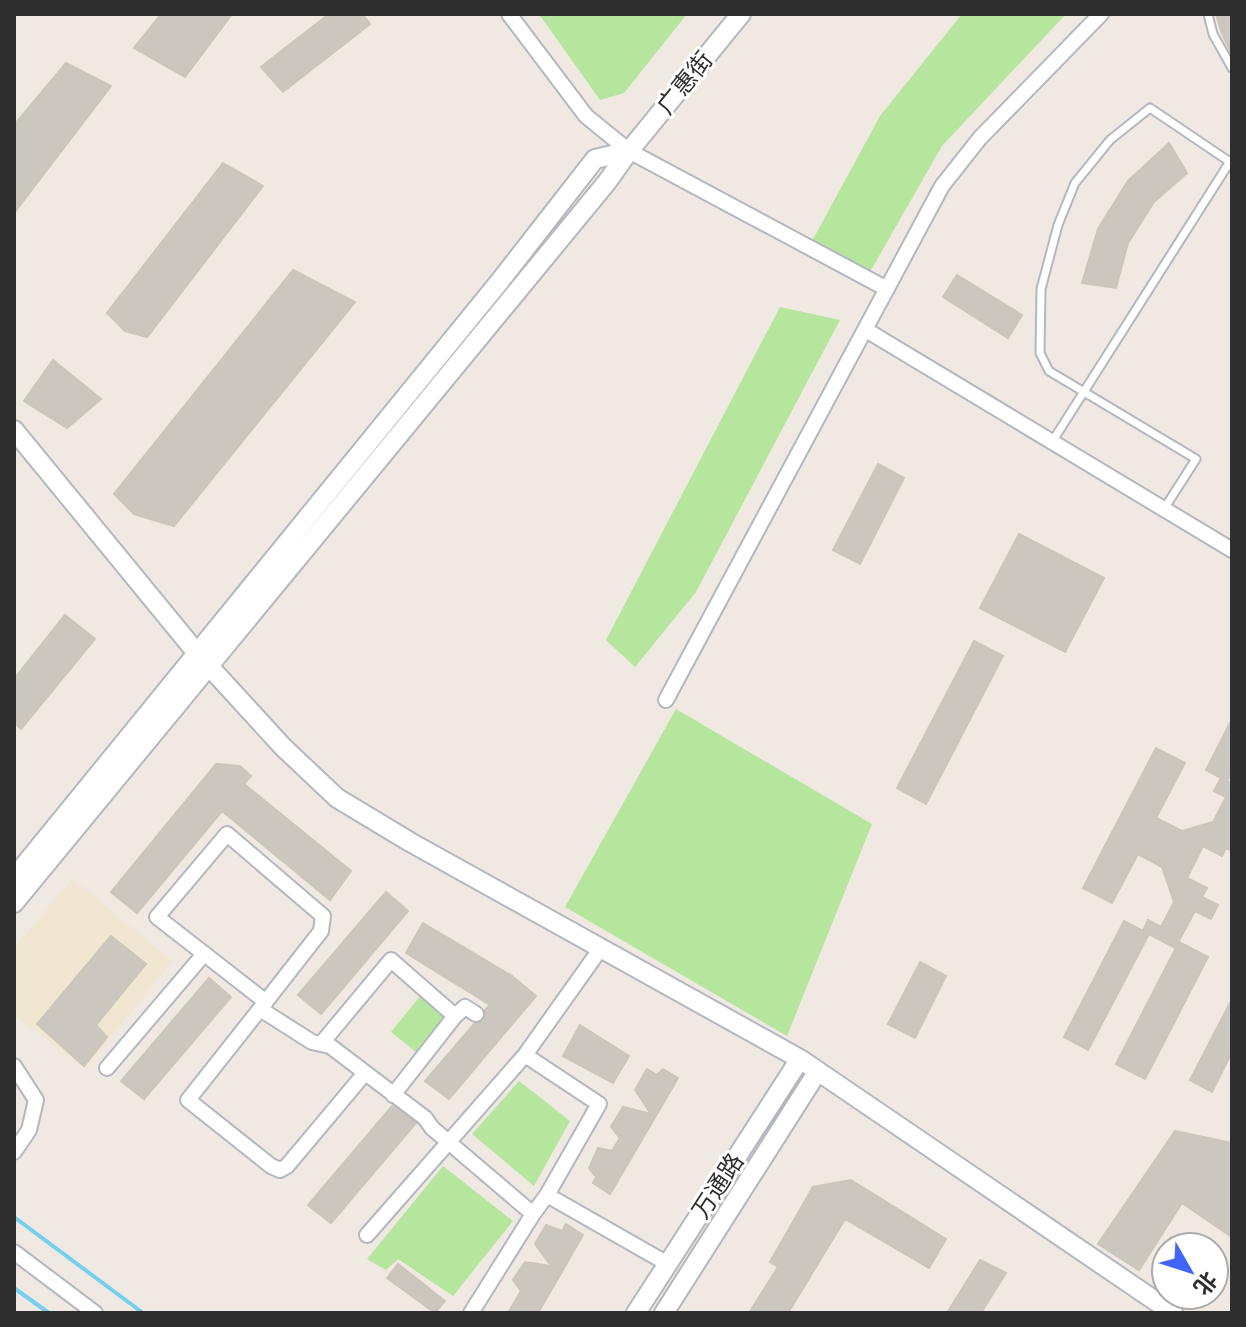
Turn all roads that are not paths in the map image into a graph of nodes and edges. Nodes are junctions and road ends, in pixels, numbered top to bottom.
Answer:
1 (509, 14) edge
2 (741, 14) edge
3 (1101, 14) edge
4 (1208, 14) edge
5 (1232, 68) edge
6 (629, 151) junction
7 (1231, 160) edge
8 (887, 289) junction
9 (866, 330) junction
10 (1083, 392) junction
11 (14, 430) edge
12 (1052, 442) junction
13 (1164, 509) junction
14 (1232, 550) edge
15 (203, 659) junction
16 (666, 700) dead end
17 (14, 878) edge
18 (14, 903) edge
19 (601, 948) junction
20 (204, 954) junction
21 (263, 1005) junction
22 (476, 1014) dead end
23 (455, 1016) junction
24 (321, 1044) junction
25 (525, 1055) junction
26 (800, 1059) junction
27 (14, 1066) edge
28 (107, 1068) dead end
29 (818, 1071) junction
30 (365, 1073) junction
31 (393, 1095) junction
32 (448, 1142) junction
33 (14, 1152) edge
34 (547, 1195) junction
35 (533, 1214) junction
36 (367, 1235) dead end
37 (14, 1252) edge
38 (668, 1264) junction
39 (95, 1313) edge
40 (471, 1313) edge
41 (636, 1313) edge
42 (664, 1313) edge
43 (1173, 1313) edge

1 - 6 street
2 - 6 street, 广惠街
3 - 8 street
4 - 5 lane
6 - 8 street
6 - 15 street
7 - 10 lane
7 - 10 lane
8 - 9 street
9 - 12 street
9 - 16 street
10 - 12 lane
10 - 13 lane
11 - 15 street
12 - 13 street
13 - 14 street
15 - 17 street
15 - 18 street
15 - 19 street
19 - 25 street
19 - 26 street
20 - 21 street
20 - 21 street
20 - 28 street
21 - 24 street
21 - 30 street
22 - 23 street
23 - 24 street
23 - 31 street
24 - 30 street
25 - 32 street
25 - 34 street
26 - 29 street
26 - 38 street, 万通路
27 - 33 street
29 - 42 street, 万通路
29 - 43 street
30 - 31 street
31 - 32 street
32 - 35 street
32 - 36 street
34 - 35 street
34 - 38 street
35 - 40 street
37 - 39 street
38 - 41 street, 万通路

